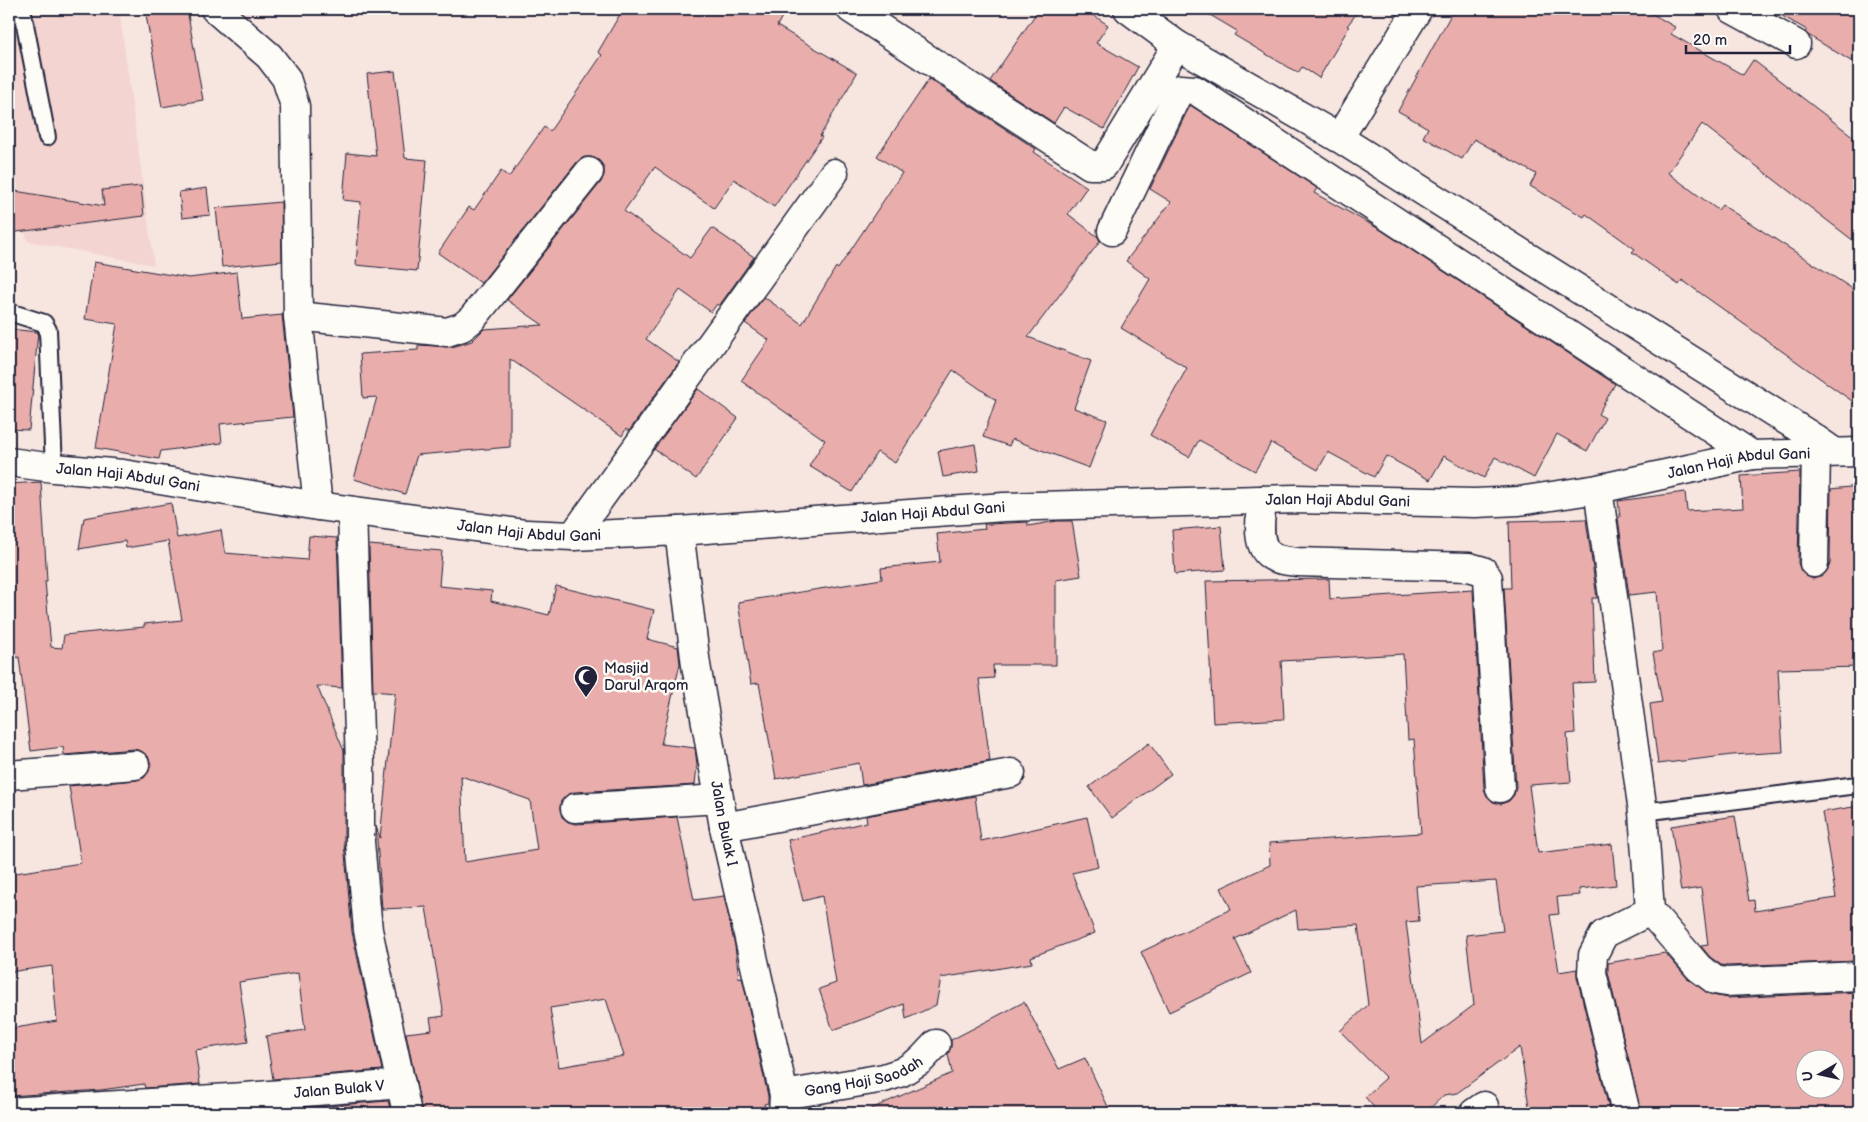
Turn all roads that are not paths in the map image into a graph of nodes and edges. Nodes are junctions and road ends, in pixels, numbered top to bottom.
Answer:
1 (22, 9) edge
2 (215, 9) edge
3 (851, 9) edge
4 (1128, 9) edge
5 (1418, 9) edge
6 (1732, 9) edge
7 (1796, 44) dead end
8 (1177, 45) junction
9 (47, 137) dead end
10 (1340, 138) junction
11 (589, 172) dead end
12 (834, 173) dead end
13 (1112, 231) dead end
14 (9, 312) edge
15 (298, 316) junction
16 (1836, 452) edge
17 (1752, 455) junction
18 (9, 462) edge
19 (54, 468) junction
20 (1598, 489) junction
21 (1262, 500) junction
22 (318, 506) junction
23 (352, 511) junction
24 (679, 531) junction
25 (573, 536) junction
26 (1814, 563) dead end
27 (135, 765) dead end
28 (1011, 773) dead end
29 (9, 775) edge
30 (1857, 785) dead end
31 (1500, 788) dead end
32 (719, 799) junction
33 (575, 808) dead end
34 (1643, 812) junction
35 (724, 827) junction
36 (1650, 911) junction
37 (1859, 976) edge
38 (936, 1044) dead end
39 (401, 1084) junction
40 (784, 1104) edge
41 (9, 1112) edge
42 (407, 1113) edge
43 (1626, 1113) edge

1 - 9 lane
2 - 15 street
3 - 8 street
4 - 8 street
5 - 10 street
6 - 7 street
8 - 10 street
10 - 16 street
11 - 15 street
12 - 25 street
13 - 17 street
14 - 19 lane
15 - 22 street
16 - 17 street, Jalan Haji Abdul Gani
16 - 26 street
17 - 20 street, Jalan Haji Abdul Gani
18 - 19 street, Jalan Haji Abdul Gani
19 - 22 street, Jalan Haji Abdul Gani
20 - 21 street, Jalan Haji Abdul Gani
20 - 34 street
21 - 24 street, Jalan Haji Abdul Gani
21 - 31 street
22 - 23 street, Jalan Haji Abdul Gani
23 - 25 street, Jalan Haji Abdul Gani
23 - 39 street
24 - 25 street, Jalan Haji Abdul Gani
24 - 32 street, Jalan Bulak I
27 - 29 street
28 - 35 street
30 - 34 lane
32 - 33 street
32 - 35 street, Jalan Bulak I
34 - 36 street
35 - 40 street, Jalan Bulak I
36 - 37 street
36 - 43 street
38 - 40 street, Gang Haji Saodah
39 - 41 street, Jalan Bulak V
39 - 42 street

